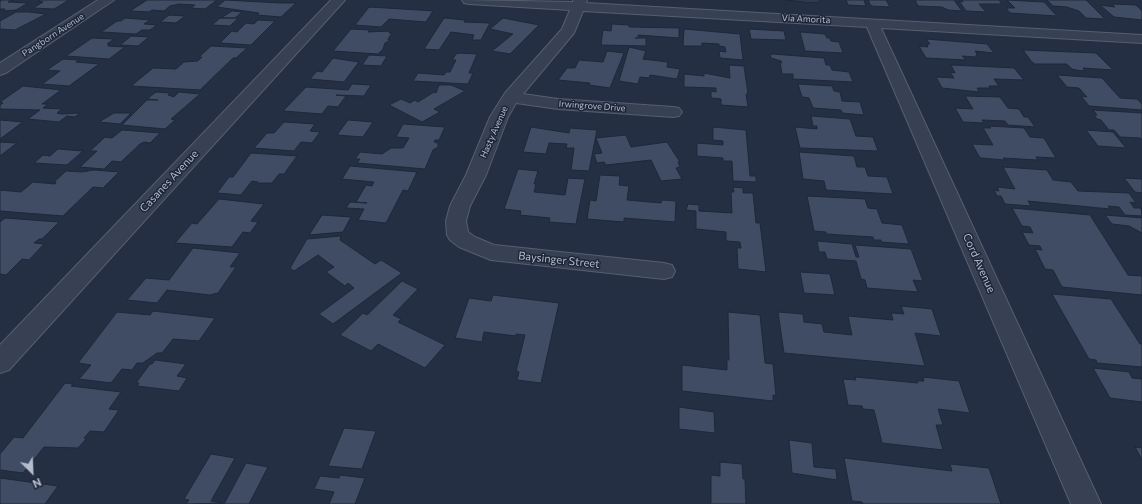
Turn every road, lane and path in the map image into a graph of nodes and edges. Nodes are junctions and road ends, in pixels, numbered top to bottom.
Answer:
1 (107, 0) edge
2 (338, 0) edge
3 (469, 0) edge
4 (579, 3) edge
5 (872, 23) junction
6 (1127, 38) junction
7 (1142, 39) edge
8 (1142, 53) edge
9 (0, 70) edge
10 (511, 98) junction
11 (674, 112) dead end
12 (458, 235) joint
13 (664, 270) dead end
14 (0, 362) edge
15 (1086, 504) edge

1 - 9 street, Pangborn Avenue
2 - 14 street, Casanes Avenue
3 - 4 street, Via Amorita
4 - 5 street, Via Amorita
4 - 10 street, Hasty Avenue
5 - 6 street, Via Amorita
5 - 15 street, Cord Avenue
6 - 7 street, Via Amorita
6 - 8 street
10 - 11 street, Irwingrove Drive
10 - 12 street, Hasty Avenue
12 - 13 street, Baysinger Street

